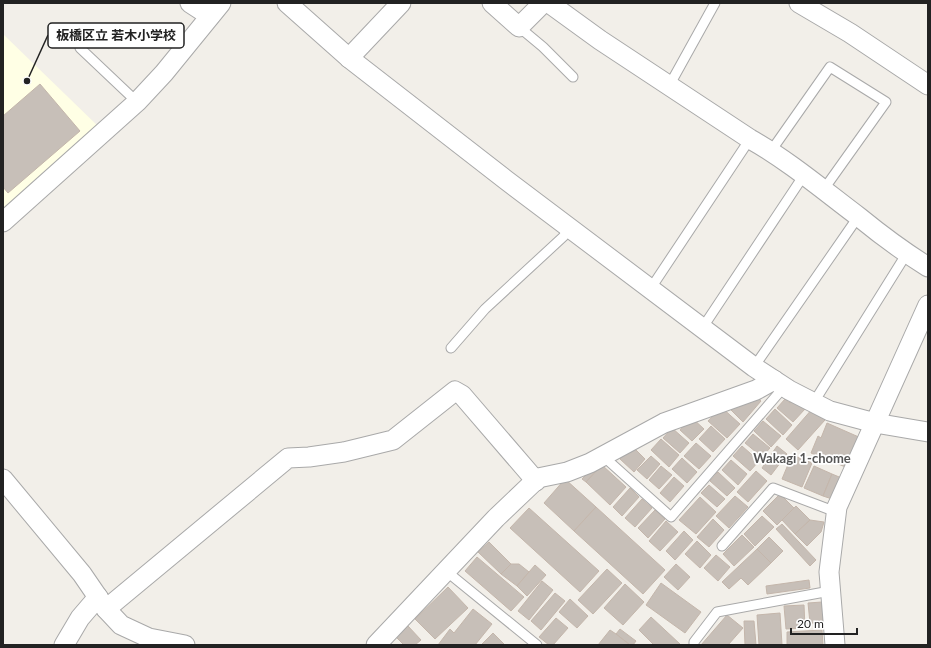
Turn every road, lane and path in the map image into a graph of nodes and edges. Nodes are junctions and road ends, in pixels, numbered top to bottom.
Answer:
1 (190, 3) edge
2 (287, 3) edge
3 (401, 3) edge
4 (492, 3) edge
5 (543, 3) edge
6 (549, 3) edge
7 (715, 3) edge
8 (799, 3) edge
9 (215, 9) edge
10 (519, 27) junction
11 (80, 48) dead end
12 (349, 58) junction
13 (573, 77) dead end
14 (928, 85) edge
15 (669, 86) junction
16 (137, 102) junction
17 (750, 139) junction
18 (771, 151) junction
19 (804, 175) junction
20 (824, 189) junction
21 (858, 217) junction
22 (3, 222) edge
23 (568, 226) junction
24 (907, 253) junction
25 (928, 267) edge
26 (651, 288) junction
27 (928, 305) edge
28 (703, 327) junction
29 (451, 348) dead end
30 (754, 366) junction
31 (779, 383) junction
32 (814, 402) junction
33 (875, 423) junction
34 (928, 432) edge
35 (603, 456) junction
36 (3, 479) edge
37 (536, 481) junction
38 (836, 512) junction
39 (722, 546) dead end
40 (446, 571) junction
41 (830, 591) junction
42 (102, 603) junction
43 (64, 645) edge
44 (185, 645) edge
45 (376, 645) edge
46 (537, 645) edge
47 (694, 645) edge
48 (835, 645) edge

1 - 9 street
2 - 12 street
3 - 12 street
4 - 10 street
5 - 10 street
6 - 15 street
7 - 15 lane
8 - 14 street
9 - 16 street
10 - 13 lane
11 - 16 lane
12 - 23 street
15 - 17 street
16 - 22 street
17 - 18 street
17 - 26 lane
18 - 19 street
18 - 20 lane
19 - 20 street
19 - 28 lane
20 - 21 street
21 - 24 street
21 - 30 lane
23 - 26 street
23 - 29 lane
24 - 25 street
24 - 32 lane
26 - 28 street
27 - 33 street
28 - 30 street
30 - 31 street
31 - 32 street
31 - 35 street
31 - 35 lane
32 - 33 street
33 - 34 street
33 - 38 street
35 - 37 street
36 - 42 street
37 - 40 street
37 - 42 street
38 - 39 lane
38 - 41 street
40 - 45 street
40 - 46 lane
41 - 47 lane
41 - 48 street
42 - 43 street
42 - 44 street

